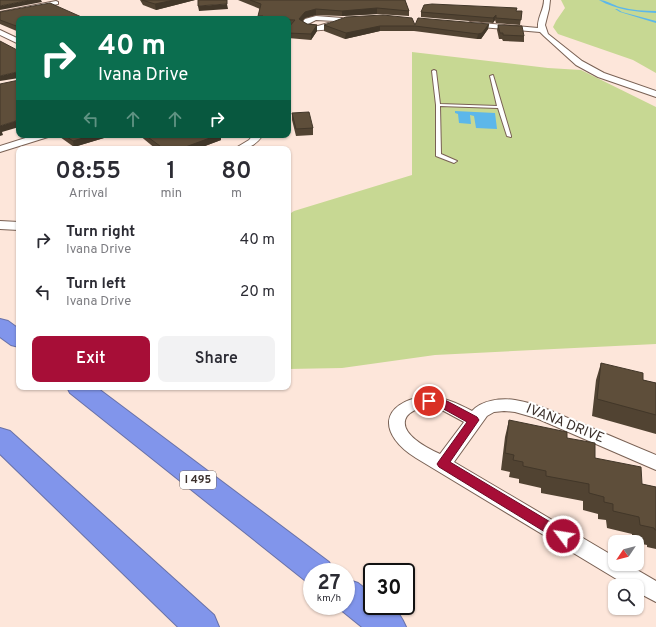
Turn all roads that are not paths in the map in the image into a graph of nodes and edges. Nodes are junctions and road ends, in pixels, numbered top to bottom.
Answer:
1 (547, 0) edge
2 (56, 3) dead end
3 (0, 14) edge
4 (351, 19) edge
5 (342, 20) edge
6 (462, 23) edge
7 (542, 30) junction
8 (0, 32) edge
9 (16, 40) edge
10 (16, 40) edge
11 (4, 42) edge
12 (434, 71) dead end
13 (492, 76) dead end
14 (656, 94) edge
15 (438, 105) junction
16 (500, 107) junction
17 (509, 136) dead end
18 (35, 138) edge
19 (255, 138) edge
20 (245, 146) edge
21 (0, 149) edge
22 (454, 162) dead end
23 (2, 226) edge
24 (16, 226) edge
25 (0, 326) edge
26 (16, 338) edge
27 (83, 390) edge
28 (474, 420) junction
29 (0, 438) edge
30 (656, 463) edge
31 (443, 464) junction
32 (306, 563) edge
33 (656, 592) edge
34 (355, 601) edge
35 (202, 627) edge
36 (389, 627) edge

1 - 7 street
2 - 3 street
4 - 5 street
6 - 7 street
7 - 14 street
8 - 9 street
10 - 11 street
12 - 15 lane
13 - 16 lane
15 - 16 lane
15 - 22 lane
16 - 17 lane
18 - 21 street
19 - 20 street
23 - 24 street
25 - 26 highway
27 - 32 highway, I 495
28 - 30 street, IVANA DRIVE
28 - 31 street, IVANA DRIVE
28 - 31 street
29 - 35 highway
31 - 33 street
34 - 36 highway

